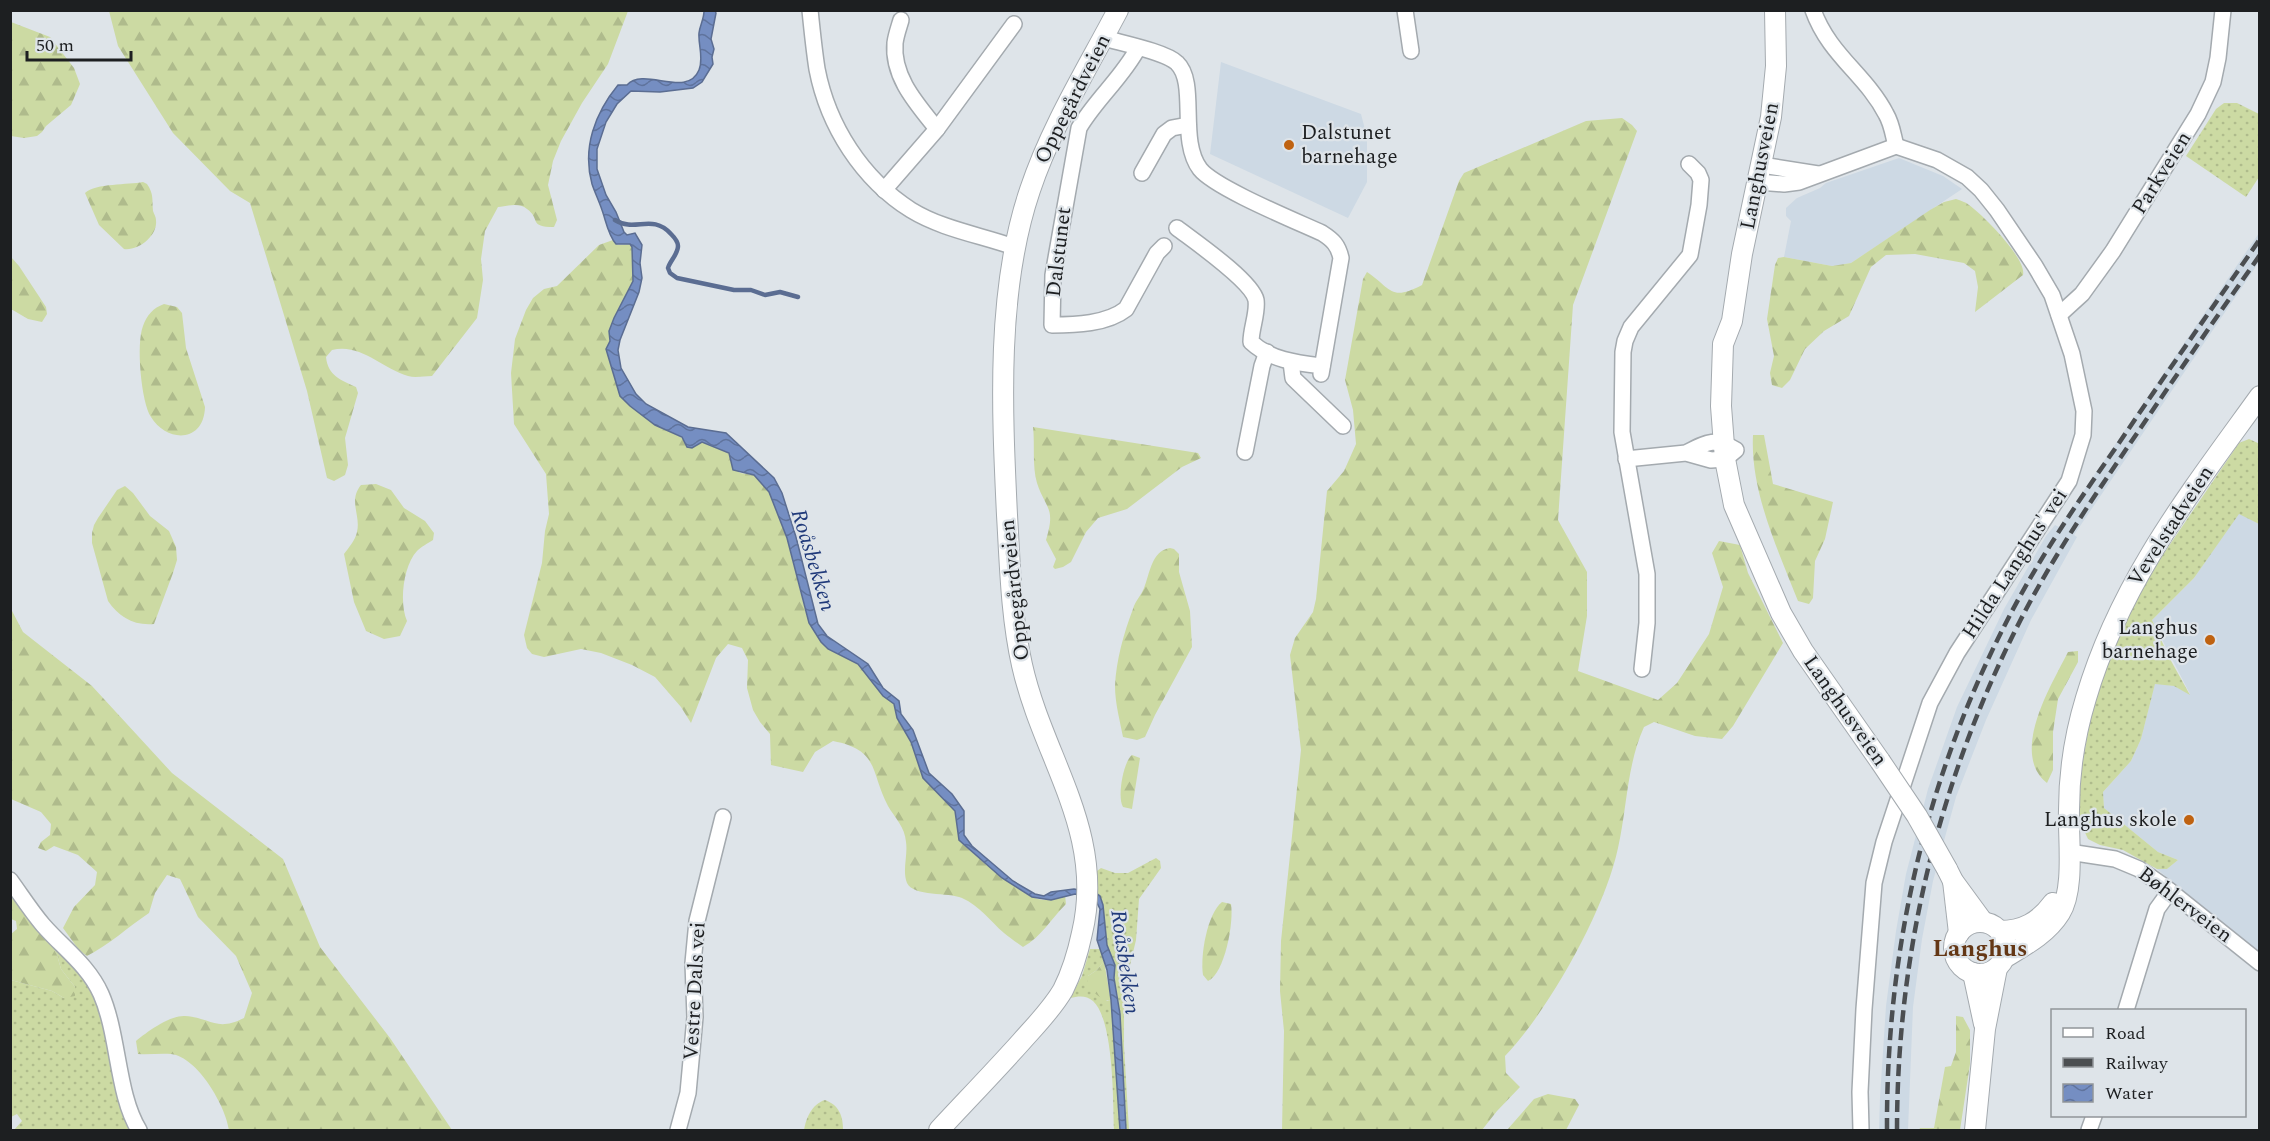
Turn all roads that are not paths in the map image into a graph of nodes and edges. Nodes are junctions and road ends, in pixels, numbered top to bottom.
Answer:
1 (810, 10) edge
2 (1118, 10) edge
3 (1405, 10) edge
4 (1774, 10) edge
5 (1813, 10) edge
6 (2223, 10) edge
7 (901, 20) dead end
8 (1014, 24) dead end
9 (1104, 38) junction
10 (1138, 48) junction
11 (1410, 51) dead end
12 (1188, 125) junction
13 (937, 129) junction
14 (1896, 146) junction
15 (1689, 164) dead end
16 (1142, 173) dead end
17 (1760, 173) junction
18 (884, 190) junction
19 (1177, 228) dead end
20 (1164, 246) dead end
21 (1014, 247) junction
22 (2059, 315) junction
23 (1267, 352) junction
24 (1291, 362) junction
25 (2259, 396) edge
26 (1343, 426) dead end
27 (1728, 450) junction
28 (1245, 452) dead end
29 (1626, 459) junction
30 (1642, 669) dead end
31 (723, 817) dead end
32 (2069, 852) junction
33 (2068, 877) junction
34 (10, 880) edge
35 (1953, 881) junction
36 (2170, 891) junction
37 (1991, 927) junction
38 (1959, 933) junction
39 (2000, 963) junction
40 (2259, 963) edge
41 (1973, 973) junction
42 (2127, 1009) edge
43 (1985, 1029) junction
44 (139, 1131) edge
45 (678, 1131) edge
46 (939, 1131) edge
47 (1861, 1131) edge
48 (1975, 1131) edge

1 - 18 street
2 - 9 main road, Oppegårdveien
3 - 11 street
4 - 17 main road, Langhusveien
5 - 14 street
6 - 22 street, Parkveien
7 - 13 street
8 - 13 street
9 - 10 street
9 - 21 main road, Oppegårdveien
10 - 12 street
10 - 20 street, Dalstunet
12 - 16 street
12 - 24 street
13 - 18 street
14 - 17 street
14 - 22 street, Hilda Langhus' vei
15 - 29 street
17 - 27 main road, Langhusveien
18 - 21 street
19 - 23 street
21 - 46 main road, Oppegårdveien
22 - 47 street, Hilda Langhus' vei
23 - 24 street
23 - 28 street
24 - 26 street
25 - 32 main road, Vevelstadveien
27 - 29 street
27 - 35 main road, Langhusveien, bridge
29 - 30 street
31 - 45 street, Vestre Dals vei
32 - 33 main road, Vevelstadveien
32 - 36 street, Bøhlerveien
33 - 37 main road, Vevelstadveien
33 - 39 main road, Vevelstadveien
34 - 44 street
35 - 37 main road, Langhusveien
35 - 38 main road, Langhusveien
36 - 40 street, Bøhlerveien
36 - 42 street
37 - 38 main road
37 - 39 main road, Langhusveien
38 - 41 main road, Langhusveien
39 - 41 main road
39 - 43 main road, Langhusveien
41 - 43 main road, Langhusveien
43 - 48 main road, Langhusveien

